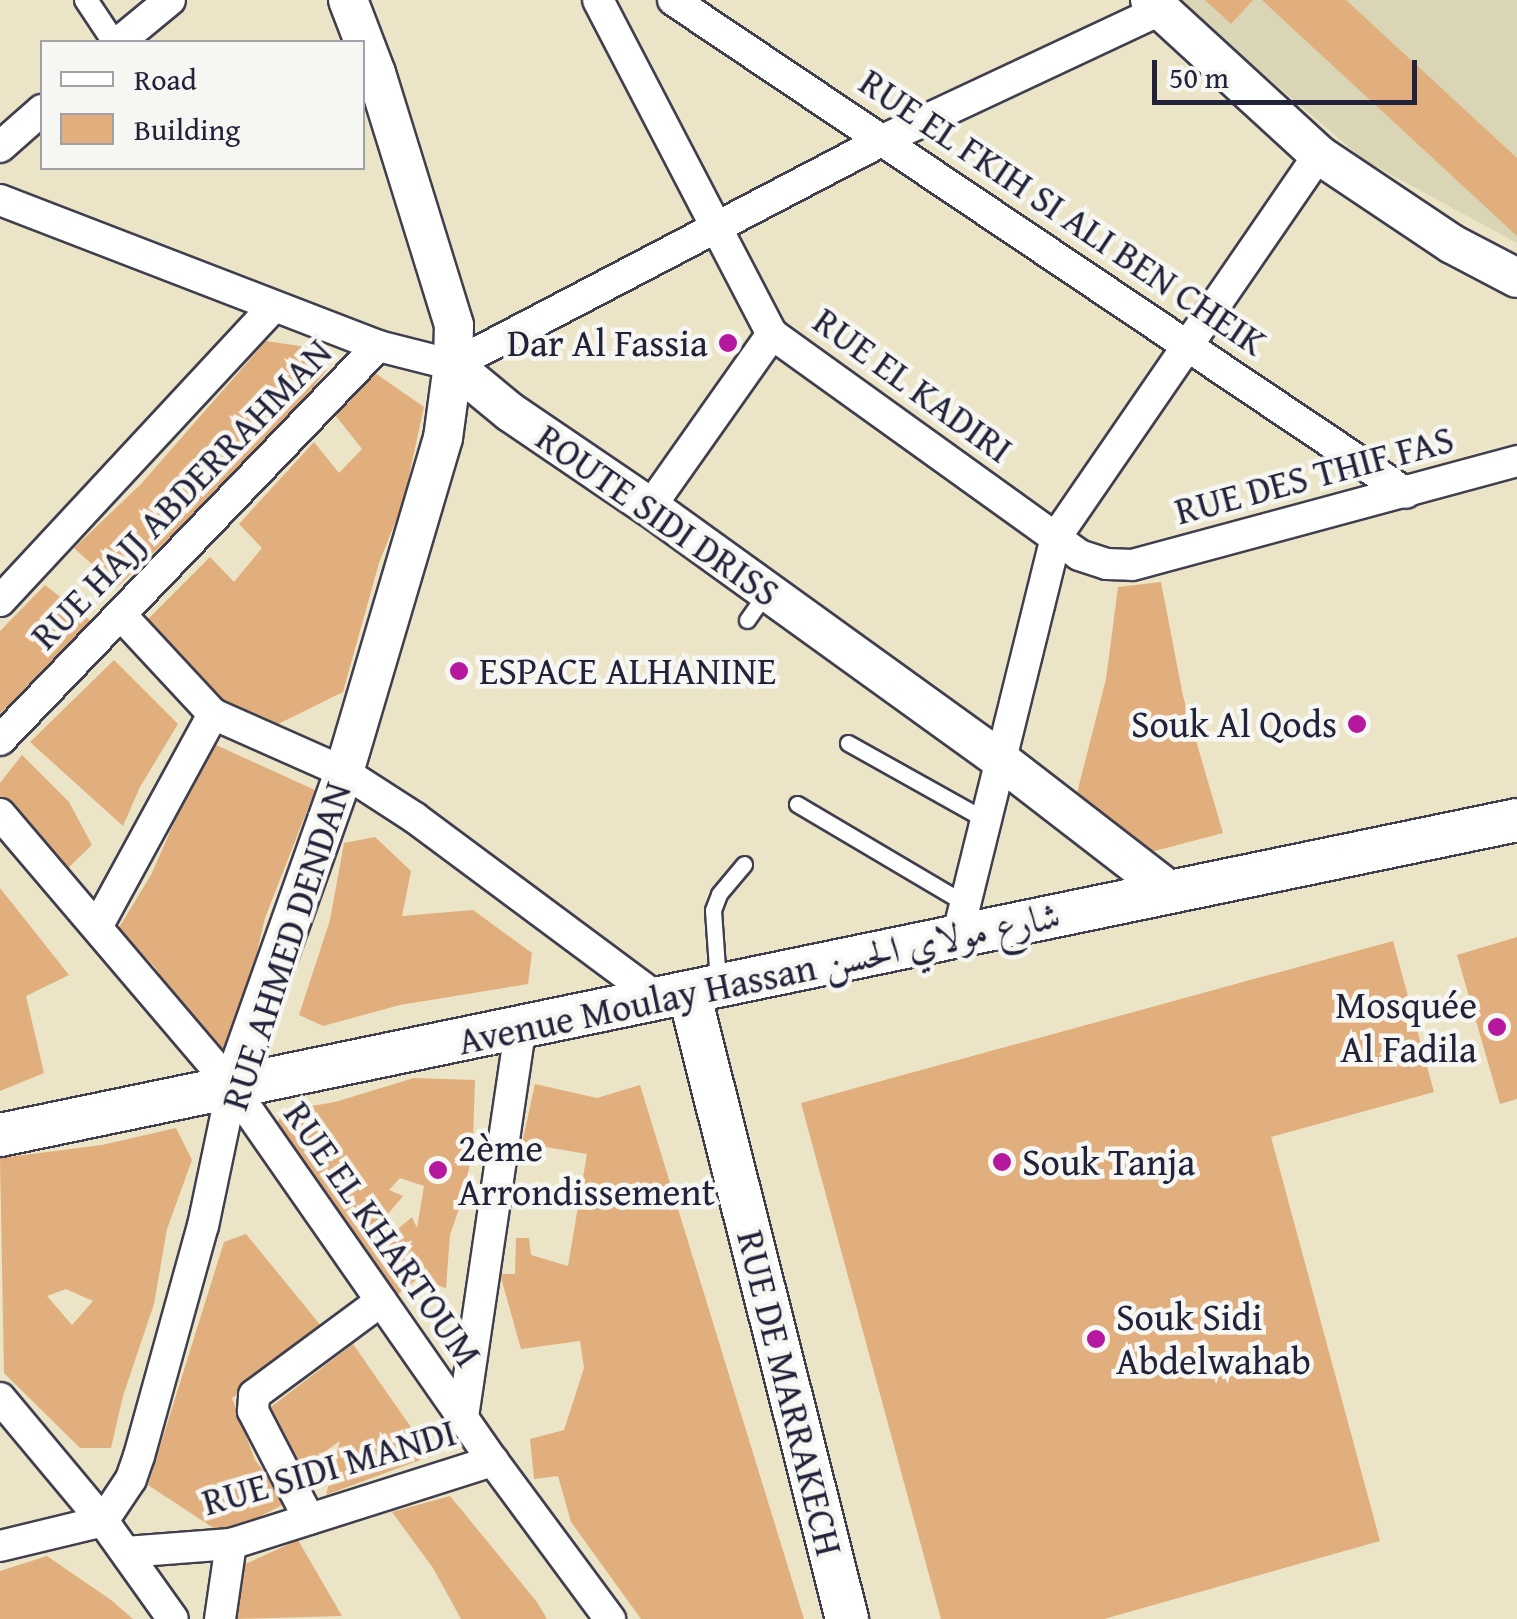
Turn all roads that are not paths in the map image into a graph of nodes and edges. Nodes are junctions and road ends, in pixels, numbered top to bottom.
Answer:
1 (86, 0) edge
2 (170, 0) edge
3 (348, 0) edge
4 (598, 0) edge
5 (673, 0) edge
6 (1156, 5) edge
7 (116, 40) edge
8 (120, 40) edge
9 (363, 40) edge
10 (365, 44) edge
11 (40, 112) edge
12 (885, 139) junction
13 (0, 147) edge
14 (1319, 156) junction
15 (0, 200) edge
16 (715, 228) junction
17 (1517, 278) edge
18 (273, 307) junction
19 (772, 334) junction
20 (378, 346) junction
21 (1189, 346) junction
22 (453, 365) junction
23 (1517, 461) edge
24 (1406, 494) junction
25 (650, 507) junction
26 (1056, 536) junction
27 (1132, 564) joint
28 (0, 601) edge
29 (121, 615) junction
30 (214, 714) junction
31 (0, 740) edge
32 (848, 743) dead end
33 (999, 759) junction
34 (344, 772) junction
35 (797, 804) dead end
36 (0, 814) edge
37 (984, 819) junction
38 (1517, 820) edge
39 (744, 864) dead end
40 (1171, 892) junction
41 (960, 919) junction
42 (97, 927) junction
43 (689, 993) junction
44 (520, 1029) junction
45 (232, 1087) junction
46 (0, 1135) edge
47 (381, 1301) junction
48 (0, 1398) edge
49 (462, 1417) junction
50 (493, 1461) junction
51 (309, 1519) junction
52 (104, 1521) junction
53 (231, 1544) junction
54 (0, 1546) edge
55 (126, 1552) junction
56 (172, 1619) edge
57 (220, 1619) edge
58 (610, 1619) edge
59 (847, 1619) edge

1 - 7 street
2 - 8 street
3 - 9 street
4 - 16 street, RUE EL KADIRI
5 - 12 street, RUE EL FKIH SI ALI BEN CHEIK
6 - 12 street
6 - 14 street
10 - 22 street
11 - 13 street
12 - 16 street
12 - 21 street, RUE EL FKIH SI ALI BEN CHEIK
14 - 17 street
14 - 21 street
15 - 18 street
16 - 19 street, RUE EL KADIRI
16 - 22 street
18 - 20 street
18 - 28 street
19 - 25 street
19 - 26 street, RUE EL KADIRI
20 - 22 street
20 - 29 street, RUE HAJJ ABDERRAHMAN
21 - 24 street, RUE EL FKIH SI ALI BEN CHEIK
21 - 26 street
22 - 25 street, ROUTE SIDI DRISS
22 - 34 street, RUE AHMED DENDAN
23 - 24 street, RUE DES THIF FAS
24 - 27 street, RUE DES THIF FAS
25 - 33 street, ROUTE SIDI DRISS
26 - 27 street, RUE EL KADIRI
26 - 33 street
29 - 30 street
29 - 31 street, RUE HAJJ ABDERRAHMAN
30 - 34 street
30 - 42 street
32 - 37 lane
33 - 37 street
33 - 40 street, ROUTE SIDI DRISS
34 - 43 street
34 - 45 street, RUE AHMED DENDAN
35 - 41 lane
36 - 42 street, RUE EL KHARTOUM
37 - 41 street
38 - 40 main road, Avenue Moulay Hassan شارع مولاي الحسن
39 - 43 lane
40 - 41 main road, Avenue Moulay Hassan شارع مولاي الحسن
41 - 43 main road, Avenue Moulay Hassan شارع مولاي الحسن
42 - 45 street, RUE EL KHARTOUM
43 - 44 main road, Avenue Moulay Hassan شارع مولاي الحسن
43 - 59 main road, RUE DE MARRAKECH
44 - 45 main road, Avenue Moulay Hassan شارع مولاي الحسن
44 - 49 street
45 - 46 main road, Avenue Moulay Hassan شارع مولاي الحسن
45 - 47 street, RUE EL KHARTOUM
45 - 52 street, RUE AHMED DENDAN
47 - 49 street, RUE EL KHARTOUM
47 - 51 street
48 - 52 street
49 - 50 street, RUE EL KHARTOUM
50 - 51 street, RUE SIDI MANDI
50 - 58 street, RUE EL KHARTOUM
51 - 53 street, RUE SIDI MANDI
52 - 54 street
52 - 55 street
53 - 55 street, RUE SIDI MANDI
53 - 57 street
55 - 56 street

